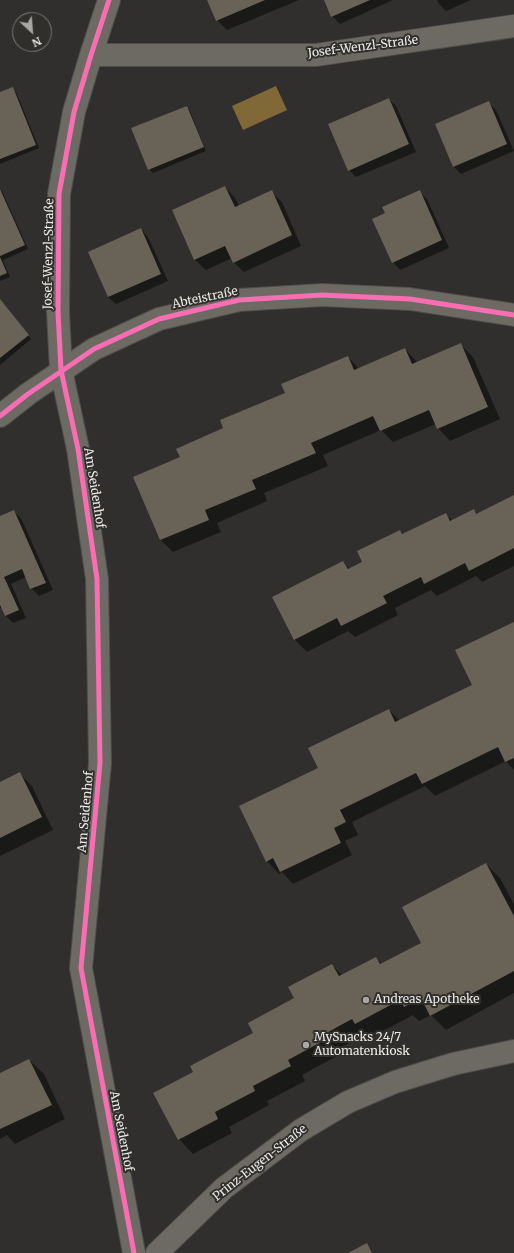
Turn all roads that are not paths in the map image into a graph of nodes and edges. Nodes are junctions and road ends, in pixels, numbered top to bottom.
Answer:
1 (109, 0) edge
2 (514, 26) edge
3 (91, 55) junction
4 (514, 315) edge
5 (61, 370) junction
6 (0, 416) edge
7 (514, 1051) edge
8 (134, 1253) edge
9 (157, 1253) edge

1 - 3 street, Josef-Wenzl-Straße
2 - 3 street, Josef-Wenzl-Straße
3 - 5 street, Josef-Wenzl-Straße
4 - 5 street, Abteistraße
5 - 6 street, Abteistraße
5 - 8 street, Am Seidenhof
7 - 9 street, Prinz-Eugen-Straße

